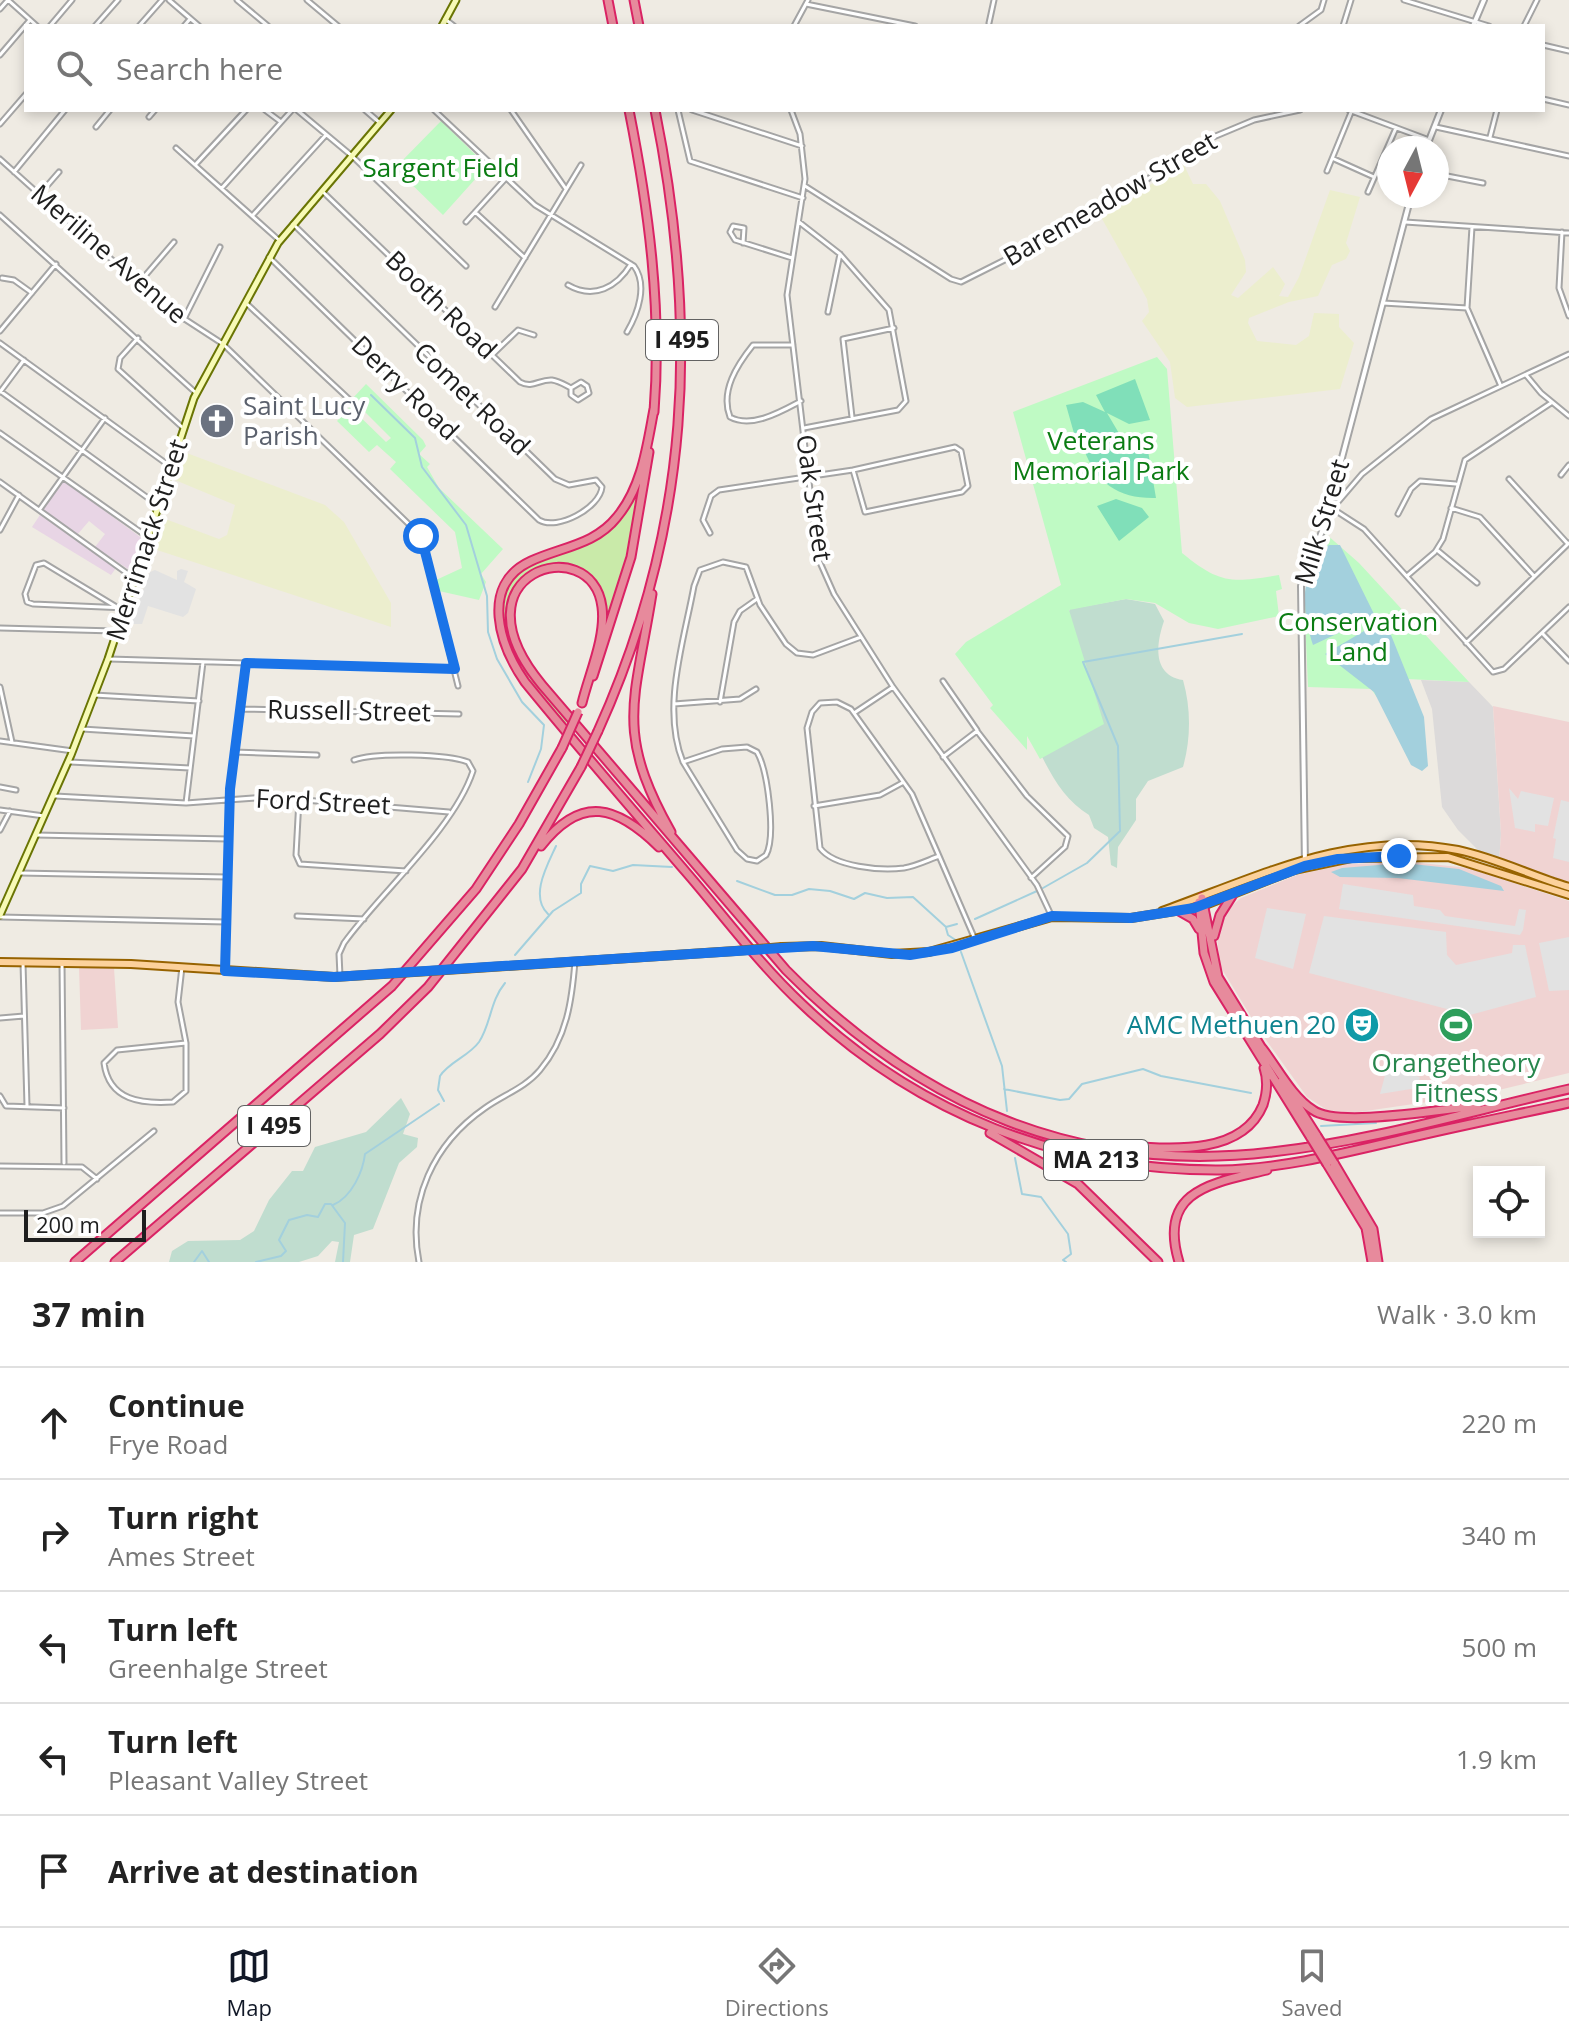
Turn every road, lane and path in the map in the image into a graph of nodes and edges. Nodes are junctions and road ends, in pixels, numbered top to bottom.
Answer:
1 (8, 0) edge
2 (72, 0) edge
3 (118, 0) edge
4 (162, 0) edge
5 (169, 0) edge
6 (237, 0) edge
7 (307, 0) edge
8 (450, 0) edge
9 (456, 0) edge
10 (608, 0) edge
11 (994, 0) edge
12 (1324, 0) edge
13 (1351, 0) edge
14 (1404, 0) edge
15 (1484, 0) edge
16 (1537, 0) edge
17 (634, 1) edge
18 (807, 2) edge
19 (0, 9) edge
20 (449, 10) junction
21 (190, 19) junction
22 (445, 19) junction
23 (30, 20) junction
24 (989, 23) dead end
25 (1474, 23) edge
26 (27, 24) edge
27 (35, 24) edge
28 (52, 24) edge
29 (97, 24) edge
30 (141, 24) edge
31 (186, 24) edge
32 (196, 24) edge
33 (266, 24) edge
34 (336, 24) edge
35 (443, 24) edge
36 (451, 24) edge
37 (613, 24) edge
38 (639, 24) edge
39 (795, 24) edge
40 (906, 24) edge
41 (1302, 24) edge
42 (1344, 24) edge
43 (1525, 24) edge
44 (24, 27) edge
45 (1545, 45) edge
46 (1569, 51) edge
47 (0, 55) edge
48 (24, 96) edge
49 (1545, 99) edge
50 (1569, 105) edge
51 (63, 112) edge
52 (108, 112) edge
53 (153, 112) edge
54 (244, 112) edge
55 (268, 112) edge
56 (290, 112) edge
57 (299, 112) edge
58 (367, 112) edge
59 (389, 112) edge
60 (436, 112) edge
61 (512, 112) edge
62 (629, 112) edge
63 (655, 112) edge
64 (678, 112) edge
65 (698, 112) edge
66 (792, 112) edge
67 (1271, 112) edge
68 (1291, 112) edge
69 (1350, 112) edge
70 (1356, 112) edge
71 (1440, 112) edge
72 (1497, 112) edge
73 (1272, 116) junction
74 (149, 117) dead end
75 (281, 122) junction
76 (380, 123) junction
77 (0, 124) edge
78 (1434, 126) junction
79 (96, 127) dead end
80 (1396, 128) junction
81 (326, 135) junction
82 (1418, 136) edge
83 (1430, 136) edge
84 (1490, 139) junction
85 (802, 146) junction
86 (176, 148) dead end
87 (352, 156) junction
88 (1569, 156) edge
89 (0, 159) edge
90 (1334, 159) junction
91 (195, 165) junction
92 (581, 165) dead end
93 (1327, 171) dead end
94 (14, 172) junction
95 (59, 172) dead end
96 (1449, 176) edge
97 (1374, 177) junction
98 (506, 178) junction
99 (1483, 183) dead end
100 (805, 186) junction
101 (221, 189) junction
102 (566, 190) junction
103 (322, 191) junction
104 (1368, 192) dead end
105 (39, 195) junction
106 (804, 198) junction
107 (1408, 208) edge
108 (475, 212) junction
109 (0, 215) edge
110 (551, 215) junction
111 (252, 216) junction
112 (466, 222) dead end
113 (799, 222) junction
114 (1404, 222) junction
115 (293, 224) junction
116 (1472, 227) junction
117 (1562, 232) junction
118 (1569, 233) edge
119 (280, 241) junction
120 (174, 242) dead end
121 (743, 243) junction
122 (220, 247) dead end
123 (840, 254) junction
124 (269, 257) junction
125 (525, 258) junction
126 (792, 258) junction
127 (631, 263) junction
128 (56, 264) junction
129 (466, 266) dead end
130 (2, 278) dead end
131 (138, 284) junction
132 (568, 285) dead end
133 (32, 293) junction
134 (245, 302) junction
135 (1382, 303) junction
136 (495, 307) dead end
137 (1467, 308) junction
138 (828, 312) dead end
139 (1569, 316) edge
140 (183, 320) junction
141 (894, 328) junction
142 (0, 331) edge
143 (627, 332) dead end
144 (534, 335) dead end
145 (138, 338) junction
146 (0, 343) edge
147 (223, 344) junction
148 (793, 345) junction
149 (1569, 354) edge
150 (492, 355) junction
151 (24, 360) junction
152 (1526, 374) junction
153 (1500, 384) junction
154 (571, 388) junction
155 (0, 392) edge
156 (196, 393) junction
157 (350, 400) dead end
158 (801, 401) junction
159 (1551, 403) junction
160 (654, 409) junction
161 (1569, 416) edge
162 (105, 418) junction
163 (852, 419) junction
164 (182, 427) junction
165 (804, 428) junction
166 (0, 433) edge
167 (82, 450) junction
168 (1569, 465) edge
169 (171, 467) junction
170 (853, 470) junction
171 (1561, 475) dead end
172 (63, 477) junction
173 (810, 479) junction
174 (1509, 479) dead end
175 (0, 482) edge
176 (1456, 484) junction
177 (19, 495) junction
178 (159, 506) junction
179 (1329, 506) junction
180 (1451, 508) junction
181 (39, 510) junction
182 (1398, 514) dead end
183 (539, 520) joint
184 (0, 530) edge
185 (710, 533) dead end
186 (149, 538) junction
187 (1568, 544) edge
188 (1436, 550) junction
189 (654, 571) junction
190 (1407, 576) junction
191 (1534, 576) junction
192 (135, 579) junction
193 (1477, 583) dead end
194 (757, 599) junction
195 (115, 606) junction
196 (1569, 607) edge
197 (126, 608) junction
198 (0, 628) edge
199 (119, 631) junction
200 (1542, 633) junction
201 (861, 637) junction
202 (1466, 643) junction
203 (109, 659) junction
204 (1569, 661) edge
205 (203, 662) junction
206 (246, 663) junction
207 (455, 669) junction
208 (943, 681) dead end
209 (458, 686) dead end
210 (0, 687) edge
211 (893, 687) junction
212 (756, 689) dead end
213 (94, 695) junction
214 (199, 701) junction
215 (720, 702) junction
216 (582, 703) junction
217 (674, 704) junction
218 (240, 709) junction
219 (854, 713) junction
220 (459, 714) dead end
221 (81, 729) junction
222 (977, 731) junction
223 (194, 736) junction
224 (0, 741) edge
225 (12, 742) junction
226 (73, 751) junction
227 (234, 752) junction
228 (317, 755) dead end
229 (943, 758) junction
230 (354, 760) dead end
231 (68, 762) junction
232 (683, 762) junction
233 (190, 768) junction
234 (904, 782) junction
235 (0, 787) edge
236 (16, 790) dead end
237 (53, 795) junction
238 (299, 799) junction
239 (229, 800) junction
240 (186, 803) junction
241 (814, 806) junction
242 (0, 810) edge
243 (10, 811) junction
244 (449, 812) junction
245 (44, 816) junction
246 (0, 830) edge
247 (35, 835) junction
248 (228, 839) junction
249 (678, 844) junction
250 (939, 856) junction
251 (1306, 857) junction
252 (1313, 865) junction
253 (1305, 866) junction
254 (522, 869) junction
255 (406, 871) junction
256 (19, 873) junction
257 (227, 877) junction
258 (1031, 878) junction
259 (1569, 887) edge
260 (1569, 895) edge
261 (1232, 896) junction
262 (708, 898) junction
263 (1201, 902) junction
264 (1179, 911) junction
265 (1151, 915) junction
266 (0, 916) edge
267 (297, 916) dead end
268 (1052, 917) junction
269 (364, 919) junction
270 (226, 922) junction
271 (1202, 935) junction
272 (976, 941) junction
273 (1212, 950) junction
274 (2, 961) edge
275 (575, 961) junction
276 (23, 963) junction
277 (62, 963) junction
278 (182, 967) junction
279 (225, 971) junction
280 (340, 977) junction
281 (24, 1016) junction
282 (0, 1018) edge
283 (186, 1043) junction
284 (1262, 1048) junction
285 (1260, 1058) junction
286 (1569, 1089) edge
287 (0, 1096) edge
288 (1507, 1103) junction
289 (1569, 1103) edge
290 (27, 1106) junction
291 (64, 1108) junction
292 (957, 1114) junction
293 (154, 1131) dead end
294 (1314, 1137) junction
295 (1077, 1142) junction
296 (64, 1163) dead end
297 (1294, 1163) junction
298 (0, 1166) edge
299 (97, 1179) junction
300 (0, 1213) edge
301 (75, 1262) edge
302 (115, 1262) edge
303 (419, 1262) edge
304 (1158, 1262) edge
305 (1179, 1262) edge
306 (1375, 1262) edge

1 - 19 street
1 - 23 street
2 - 28 street
3 - 29 street
4 - 30 street
5 - 21 street
6 - 33 street
7 - 34 street
8 - 20 main road
9 - 20 main road
10 - 37 highway
11 - 24 street
12 - 41 street
13 - 42 street
14 - 25 street
15 - 25 street
16 - 43 street
17 - 38 highway
18 - 39 street
18 - 40 street
20 - 22 main road
21 - 31 street
21 - 32 street
22 - 35 main road
22 - 36 street
23 - 26 street
23 - 27 street
44 - 47 street
45 - 46 street
48 - 77 street
49 - 50 street
51 - 94 street
52 - 79 street
53 - 74 street
54 - 91 street
55 - 75 street
56 - 75 street
57 - 81 street
58 - 76 street
59 - 76 main road, Merrimack Street
60 - 98 street
61 - 102 street
62 - 160 highway, I 495
63 - 189 highway, I 495
64 - 106 street
65 - 85 street
66 - 85 street, Oak Street
67 - 73 street
68 - 73 street, Baremeadow Street
69 - 90 street
70 - 80 street
71 - 78 street
72 - 84 street
73 - 100 street, Baremeadow Street
75 - 101 street
76 - 87 main road, Merrimack Street
78 - 83 street
78 - 84 street
80 - 82 street
80 - 97 street
81 - 87 street
81 - 111 street
84 - 88 street
85 - 100 street, Oak Street
86 - 91 street
87 - 103 main road, Merrimack Street
87 - 129 street
89 - 94 street, Meriline Avenue
90 - 93 street
90 - 97 street
91 - 101 street
92 - 102 street
94 - 105 street, Meriline Avenue
95 - 105 street
96 - 99 street
97 - 104 street
98 - 108 street
98 - 110 street
100 - 106 street, Oak Street
101 - 111 street
102 - 110 street
103 - 115 main road, Merrimack Street
103 - 150 street, Booth Road
105 - 131 street, Meriline Avenue
106 - 113 street, Oak Street
107 - 114 street, Milk Street
108 - 112 street
108 - 125 street
109 - 128 street
110 - 125 street
110 - 127 street
111 - 119 street
113 - 123 street
113 - 126 street, Oak Street
114 - 116 street
114 - 135 street, Milk Street
115 - 119 main road, Merrimack Street
115 - 183 street, Comet Road
116 - 117 street
116 - 137 street
117 - 118 street
117 - 139 street
119 - 124 main road, Merrimack Street
120 - 131 street
121 - 121 street
121 - 126 street
122 - 140 street
123 - 138 street
123 - 141 street
124 - 134 main road, Merrimack Street
124 - 183 street, Derry Road
125 - 136 street
126 - 148 street, Oak Street
127 - 132 street
127 - 143 street
128 - 133 street
128 - 145 street
130 - 133 street
131 - 140 street, Meriline Avenue
133 - 142 street
134 - 147 main road, Merrimack Street
134 - 157 street
135 - 137 street
135 - 179 street, Milk Street
137 - 153 street
140 - 147 street, Meriline Avenue
141 - 163 street
141 - 163 street
144 - 150 street
145 - 156 street
145 - 164 street
146 - 151 street
147 - 156 main road, Merrimack Street
147 - 207 street, Meriline Avenue
148 - 158 street, Oak Street
148 - 158 street
149 - 152 street
150 - 154 street, Booth Road
151 - 155 street
151 - 162 street
152 - 153 street
152 - 159 street
153 - 179 street
154 - 154 street, Booth Road
155 - 167 street
156 - 164 main road, Merrimack Street
158 - 165 street, Oak Street
159 - 161 street
159 - 176 street
160 - 216 highway, I 495
160 - 262 highway
162 - 167 street
162 - 169 street
163 - 165 street
164 - 169 main road, Merrimack Street
165 - 173 street, Oak Street
166 - 172 street
167 - 172 street
167 - 178 street
168 - 171 street
169 - 178 main road, Merrimack Street
170 - 170 street
170 - 173 street
172 - 181 street
172 - 186 street
173 - 185 street
173 - 201 street, Oak Street
174 - 187 street
175 - 177 street
176 - 180 street
176 - 182 street
177 - 181 street
177 - 184 street
178 - 186 main road, Merrimack Street
179 - 190 street
179 - 251 street, Milk Street
180 - 188 street
180 - 191 street
181 - 192 street
186 - 192 main road, Merrimack Street
187 - 191 street
188 - 190 street
188 - 193 street
189 - 249 highway
189 - 254 highway, I 495, bridge
190 - 202 street
191 - 202 street
192 - 197 main road, Merrimack Street
194 - 201 street
194 - 215 street
194 - 217 street
195 - 195 street
195 - 197 street
196 - 200 street
197 - 199 main road, Merrimack Street
198 - 199 street
199 - 203 main road, Merrimack Street
200 - 202 street
200 - 204 street
201 - 211 street, Oak Street
203 - 205 street
203 - 213 main road, Merrimack Street
205 - 206 street
205 - 214 street
206 - 207 street
206 - 218 street
207 - 209 street, Meriline Avenue
208 - 222 street
210 - 225 street
211 - 219 street
211 - 229 street, Oak Street
212 - 215 street
213 - 214 street
213 - 221 main road, Merrimack Street
214 - 223 street
215 - 217 street
216 - 249 highway
216 - 301 highway, I 495, bridge
217 - 232 street
218 - 220 street, Russell Street
218 - 227 street
219 - 234 street
219 - 241 street
221 - 223 street
221 - 226 main road, Merrimack Street
222 - 229 street
222 - 258 street
223 - 233 street
224 - 225 street
225 - 226 street
226 - 231 main road, Merrimack Street
227 - 228 street
227 - 239 street
229 - 258 street, Oak Street
230 - 244 street
231 - 233 street
231 - 237 main road, Merrimack Street
232 - 232 street
233 - 240 street
234 - 241 street
234 - 250 street
235 - 236 street
237 - 240 street, Ford Street
237 - 245 main road, Merrimack Street
238 - 239 street, Ford Street
238 - 244 street, Ford Street
238 - 255 street
239 - 240 street, Ford Street
239 - 248 street
241 - 250 street
242 - 243 street
243 - 245 street
243 - 246 street
244 - 255 street
245 - 247 main road, Merrimack Street
247 - 248 street
247 - 256 main road, Merrimack Street
248 - 257 street
249 - 295 highway, MA 213
250 - 272 street
251 - 252 street
251 - 253 street, Milk Street
251 - 259 main road
251 - 263 main road
252 - 253 main road
252 - 260 main road
253 - 261 main road
254 - 262 highway
254 - 302 highway, I 495
255 - 269 street
256 - 257 street
256 - 266 main road, Merrimack Street
257 - 270 street
258 - 268 street, Oak Street
261 - 263 main road
261 - 273 highway
262 - 292 highway, MA 213
263 - 264 main road
263 - 265 main road
263 - 271 highway
263 - 273 highway
264 - 265 main road
264 - 271 highway
265 - 268 main road
266 - 270 street
267 - 269 street
268 - 272 main road
269 - 280 street
270 - 279 street
271 - 285 highway
272 - 275 main road, bridge
273 - 284 highway
274 - 276 main road
275 - 280 main road, bridge
275 - 303 street
276 - 277 main road
276 - 281 street
277 - 278 main road
277 - 291 street
278 - 279 main road
278 - 283 street
279 - 280 main road
281 - 282 street
281 - 290 street
283 - 283 street
284 - 288 highway
284 - 294 highway
285 - 294 highway
285 - 295 highway
286 - 288 highway, MA 213
287 - 290 street
288 - 295 highway, MA 213
289 - 297 highway, MA 213
290 - 291 street
291 - 296 street
292 - 297 highway, MA 213
292 - 304 highway
293 - 299 street
294 - 306 highway, bridge
297 - 305 highway
298 - 299 street
299 - 300 street

